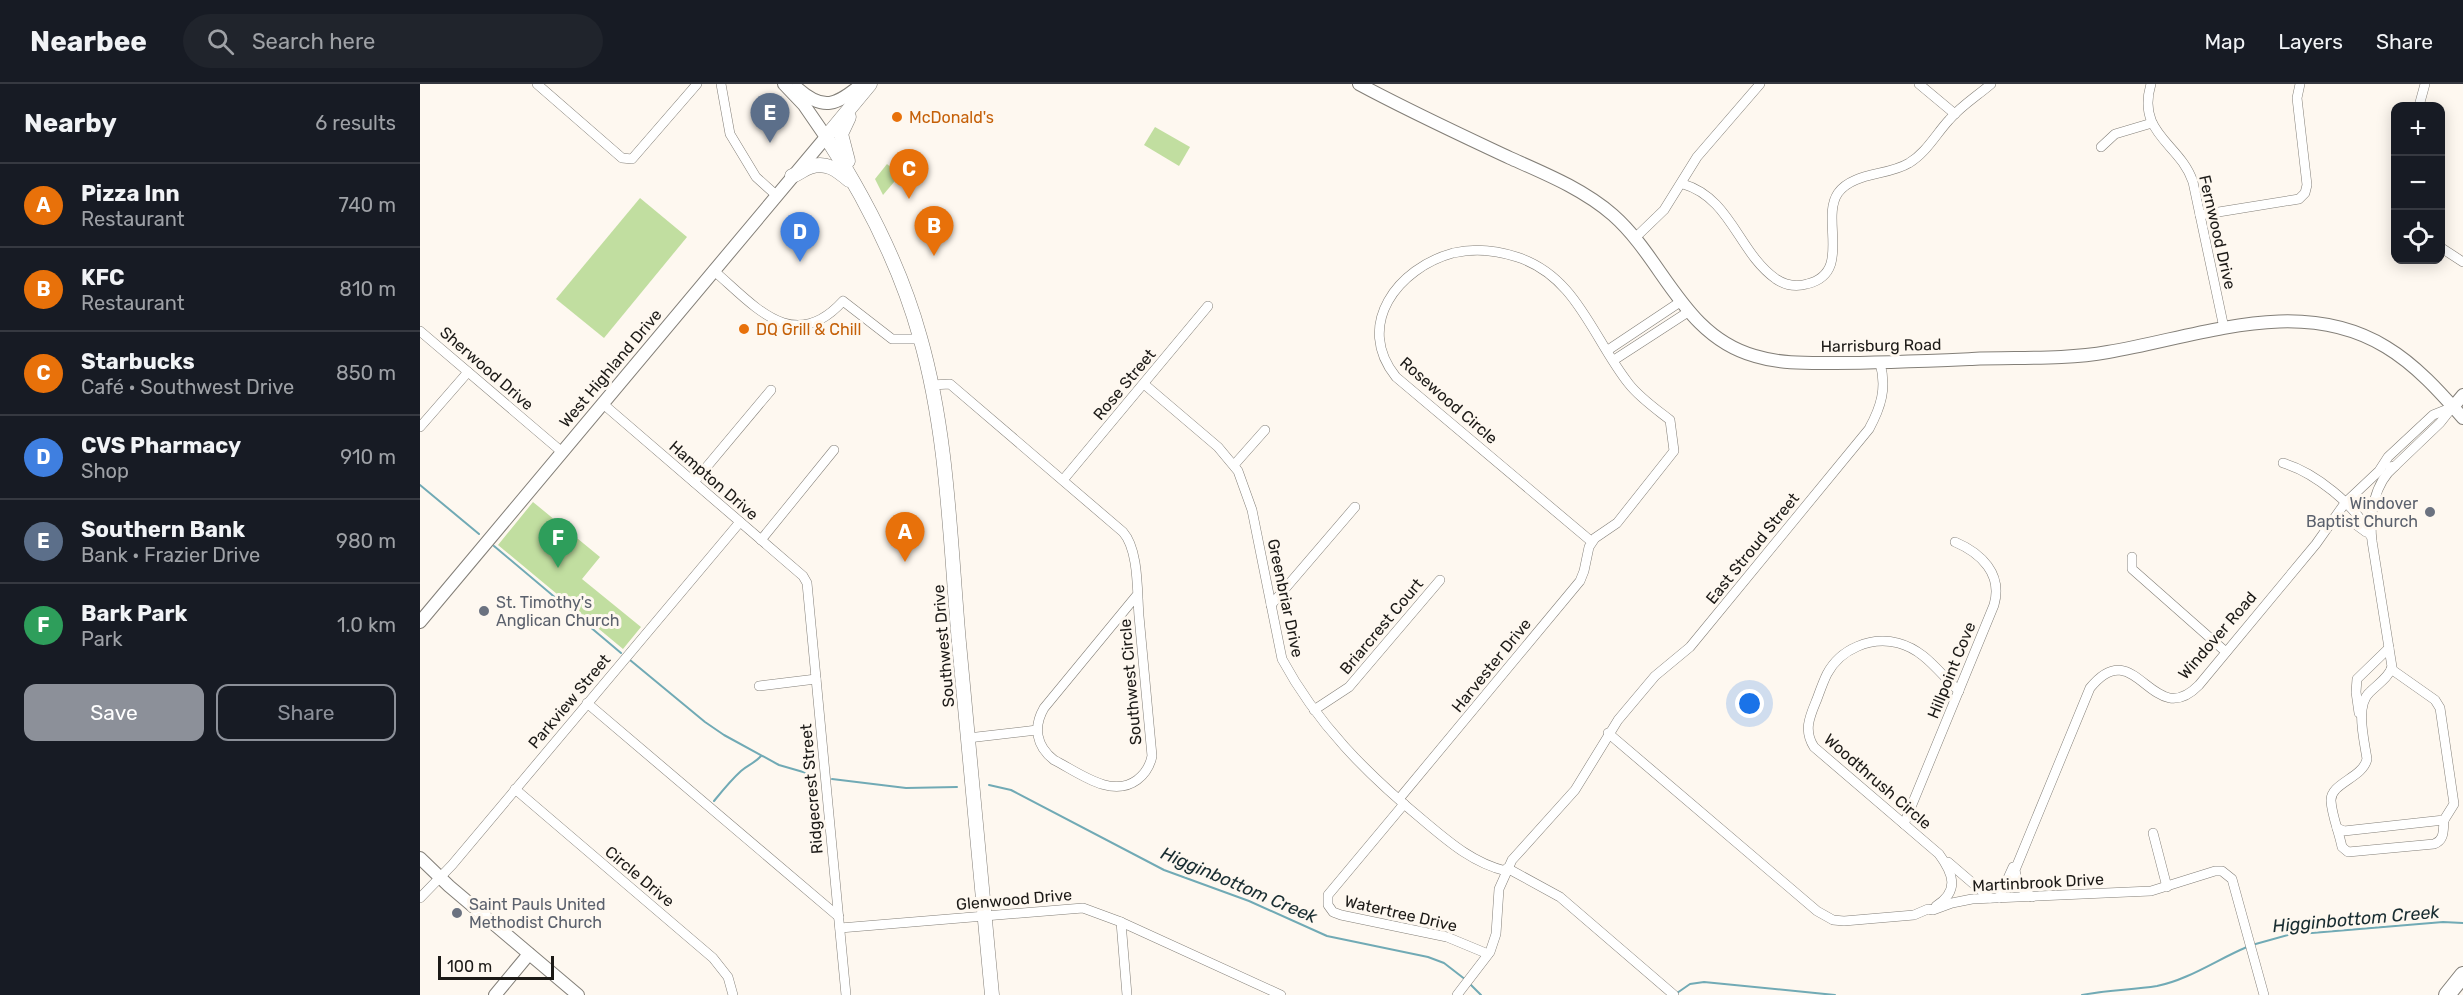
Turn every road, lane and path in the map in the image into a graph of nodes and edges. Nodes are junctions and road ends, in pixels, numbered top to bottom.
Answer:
1 (537, 84) edge
2 (697, 84) edge
3 (721, 84) edge
4 (784, 84) edge
5 (792, 84) edge
6 (862, 84) edge
7 (870, 84) edge
8 (1359, 84) edge
9 (1760, 84) edge
10 (1919, 84) edge
11 (1991, 84) edge
12 (2151, 84) edge
13 (2300, 84) edge
14 (2426, 84) edge
15 (855, 102) junction
16 (2421, 102) edge
17 (1955, 114) junction
18 (2152, 123) junction
19 (826, 137) junction
20 (2101, 147) dead end
21 (792, 176) junction
22 (1683, 184) junction
23 (856, 186) junction
24 (776, 195) junction
25 (2200, 215) junction
26 (1636, 237) junction
27 (2445, 250) edge
28 (2463, 262) edge
29 (713, 270) junction
30 (1680, 302) junction
31 (1208, 306) dead end
32 (1688, 312) junction
33 (2224, 328) junction
34 (420, 331) edge
35 (921, 339) junction
36 (1608, 350) junction
37 (1614, 360) junction
38 (1880, 363) junction
39 (468, 372) junction
40 (1144, 384) junction
41 (931, 385) junction
42 (771, 390) dead end
43 (2463, 395) edge
44 (602, 403) junction
45 (2453, 406) junction
46 (2463, 418) edge
47 (420, 428) edge
48 (1264, 430) dead end
49 (834, 450) dead end
50 (562, 452) junction
51 (2283, 462) dead end
52 (1234, 465) junction
53 (2395, 466) junction
54 (2379, 471) junction
55 (1063, 480) junction
56 (694, 482) junction
57 (2345, 503) junction
58 (1355, 507) dead end
59 (740, 522) junction
60 (2330, 523) junction
61 (2371, 537) junction
62 (761, 540) junction
63 (1592, 542) junction
64 (1955, 542) dead end
65 (2132, 557) dead end
66 (805, 580) joint
67 (1440, 580) dead end
68 (1137, 595) junction
69 (1271, 605) junction
70 (420, 622) edge
71 (2389, 648) junction
72 (2226, 652) junction
73 (2391, 669) junction
74 (816, 679) junction
75 (759, 686) dead end
76 (2356, 687) junction
77 (1959, 691) junction
78 (2368, 692) junction
79 (587, 704) junction
80 (1314, 710) junction
81 (2360, 713) junction
82 (1037, 730) junction
83 (1608, 733) junction
84 (968, 738) junction
85 (515, 789) junction
86 (1401, 802) junction
87 (2444, 820) junction
88 (1904, 824) junction
89 (2337, 828) junction
90 (2153, 833) dead end
91 (2028, 835) junction
92 (1939, 854) junction
93 (422, 858) edge
94 (1506, 870) junction
95 (439, 876) junction
96 (2167, 887) junction
97 (2032, 897) junction
98 (420, 898) edge
99 (1995, 898) junction
100 (1928, 909) junction
101 (839, 917) junction
102 (985, 917) junction
103 (1121, 922) junction
104 (840, 928) junction
105 (529, 954) junction
106 (1488, 954) junction
107 (2463, 975) edge
108 (1267, 992) edge
109 (1671, 993) edge
110 (495, 995) edge
111 (578, 995) edge
112 (733, 995) edge
113 (846, 995) edge
114 (992, 995) edge
115 (1127, 995) edge
116 (1281, 995) edge
117 (1457, 995) edge
118 (2264, 995) edge
119 (2447, 995) edge

1 - 2 street
3 - 24 street
4 - 19 main road
5 - 6 main road
7 - 15 main road
8 - 26 main road, Harrisburg Road
9 - 22 street
10 - 17 street
11 - 17 street
12 - 18 street
13 - 25 street
14 - 16 street
15 - 19 main road
15 - 23 main road
17 - 22 street
18 - 20 street
18 - 25 street, Fernwood Drive
19 - 21 main road, West Highland Drive
19 - 23 main road, Southwest Drive
21 - 23 main road
21 - 24 main road, West Highland Drive
22 - 26 street
23 - 35 main road, Southwest Drive
24 - 29 main road, West Highland Drive
25 - 33 street, Fernwood Drive
26 - 30 main road, Harrisburg Road
27 - 28 street
29 - 35 street
29 - 44 main road, West Highland Drive
30 - 32 main road, Harrisburg Road
30 - 36 street
31 - 40 street, Rose Street
32 - 37 street
32 - 38 main road, Harrisburg Road
33 - 38 main road, Harrisburg Road
33 - 45 main road, Harrisburg Road
34 - 39 street, Sherwood Drive
35 - 41 main road, Southwest Drive
36 - 37 street, Rosewood Circle
36 - 63 street, Rosewood Circle
37 - 63 street, Rosewood Circle
38 - 83 street, East Stroud Street
39 - 47 street
39 - 50 street, Sherwood Drive
40 - 52 street, Greenbriar Drive
40 - 55 street, Rose Street
41 - 55 street, Southwest Circle
41 - 84 main road, Southwest Drive
42 - 56 street
43 - 45 main road, Windover Road
44 - 50 main road, West Highland Drive
44 - 56 street, Hampton Drive
45 - 46 main road, Harrisburg Road
45 - 53 street, Windover Road
45 - 54 street, Windover Road
48 - 52 street
49 - 62 street
50 - 70 main road, West Highland Drive
51 - 57 street
52 - 69 street, Greenbriar Drive
53 - 54 street, Windover Road
53 - 61 street
54 - 57 street, Windover Road
55 - 68 street, Southwest Circle
56 - 59 street, Hampton Drive
57 - 60 street, Windover Road
57 - 61 street
58 - 69 street
59 - 62 street, Hampton Drive
59 - 79 street, Parkview Street
60 - 61 street
60 - 72 street, Windover Road
61 - 71 street
62 - 66 street, Hampton Drive
63 - 86 street, Harvester Drive
64 - 77 street, Hillpoint Cove
65 - 72 street
66 - 74 street, Ridgecrest Street
67 - 80 street, Briarcrest Court
68 - 82 street
68 - 82 street, Southwest Circle
69 - 80 street, Greenbriar Drive
71 - 73 street
71 - 76 street
72 - 91 street, Windover Road
73 - 78 street
73 - 87 street
74 - 75 street
74 - 101 street, Ridgecrest Street
76 - 78 street
76 - 81 street
77 - 88 street, Hillpoint Cove
77 - 88 street, Woodthrush Circle
78 - 81 street
79 - 85 street, Parkview Street
79 - 101 street
80 - 86 street, Greenbriar Drive
81 - 89 street
82 - 84 street
83 - 94 street, East Stroud Street
83 - 100 street, Martinbrook Drive
84 - 102 main road, Southwest Drive
85 - 95 street, Parkview Street
85 - 112 street, Circle Drive
86 - 94 street, Greenbriar Drive
86 - 106 street, Watertree Drive
87 - 89 street
87 - 89 street
88 - 92 street, Woodthrush Circle
90 - 96 street
91 - 97 street, Windover Road
91 - 99 street, Windover Road
92 - 99 street, Woodthrush Circle
92 - 100 street, Woodthrush Circle
93 - 95 main road
94 - 106 street, East Stroud Street
94 - 109 street, Greenbriar Drive
95 - 98 street, Parkview Street
95 - 105 main road
96 - 97 street, Martinbrook Drive
96 - 118 street, Martinbrook Drive
97 - 99 street, Martinbrook Drive
99 - 100 street, Martinbrook Drive
101 - 104 street, Ridgecrest Street
102 - 103 street, Glenwood Drive
102 - 104 street, Glenwood Drive
102 - 114 main road, Southwest Drive
103 - 108 street, Glenwood Drive
103 - 115 street
104 - 113 street, Ridgecrest Street
105 - 110 main road
105 - 111 main road
106 - 117 street, East Stroud Street
107 - 119 highway
108 - 116 street, Glenwood Drive

